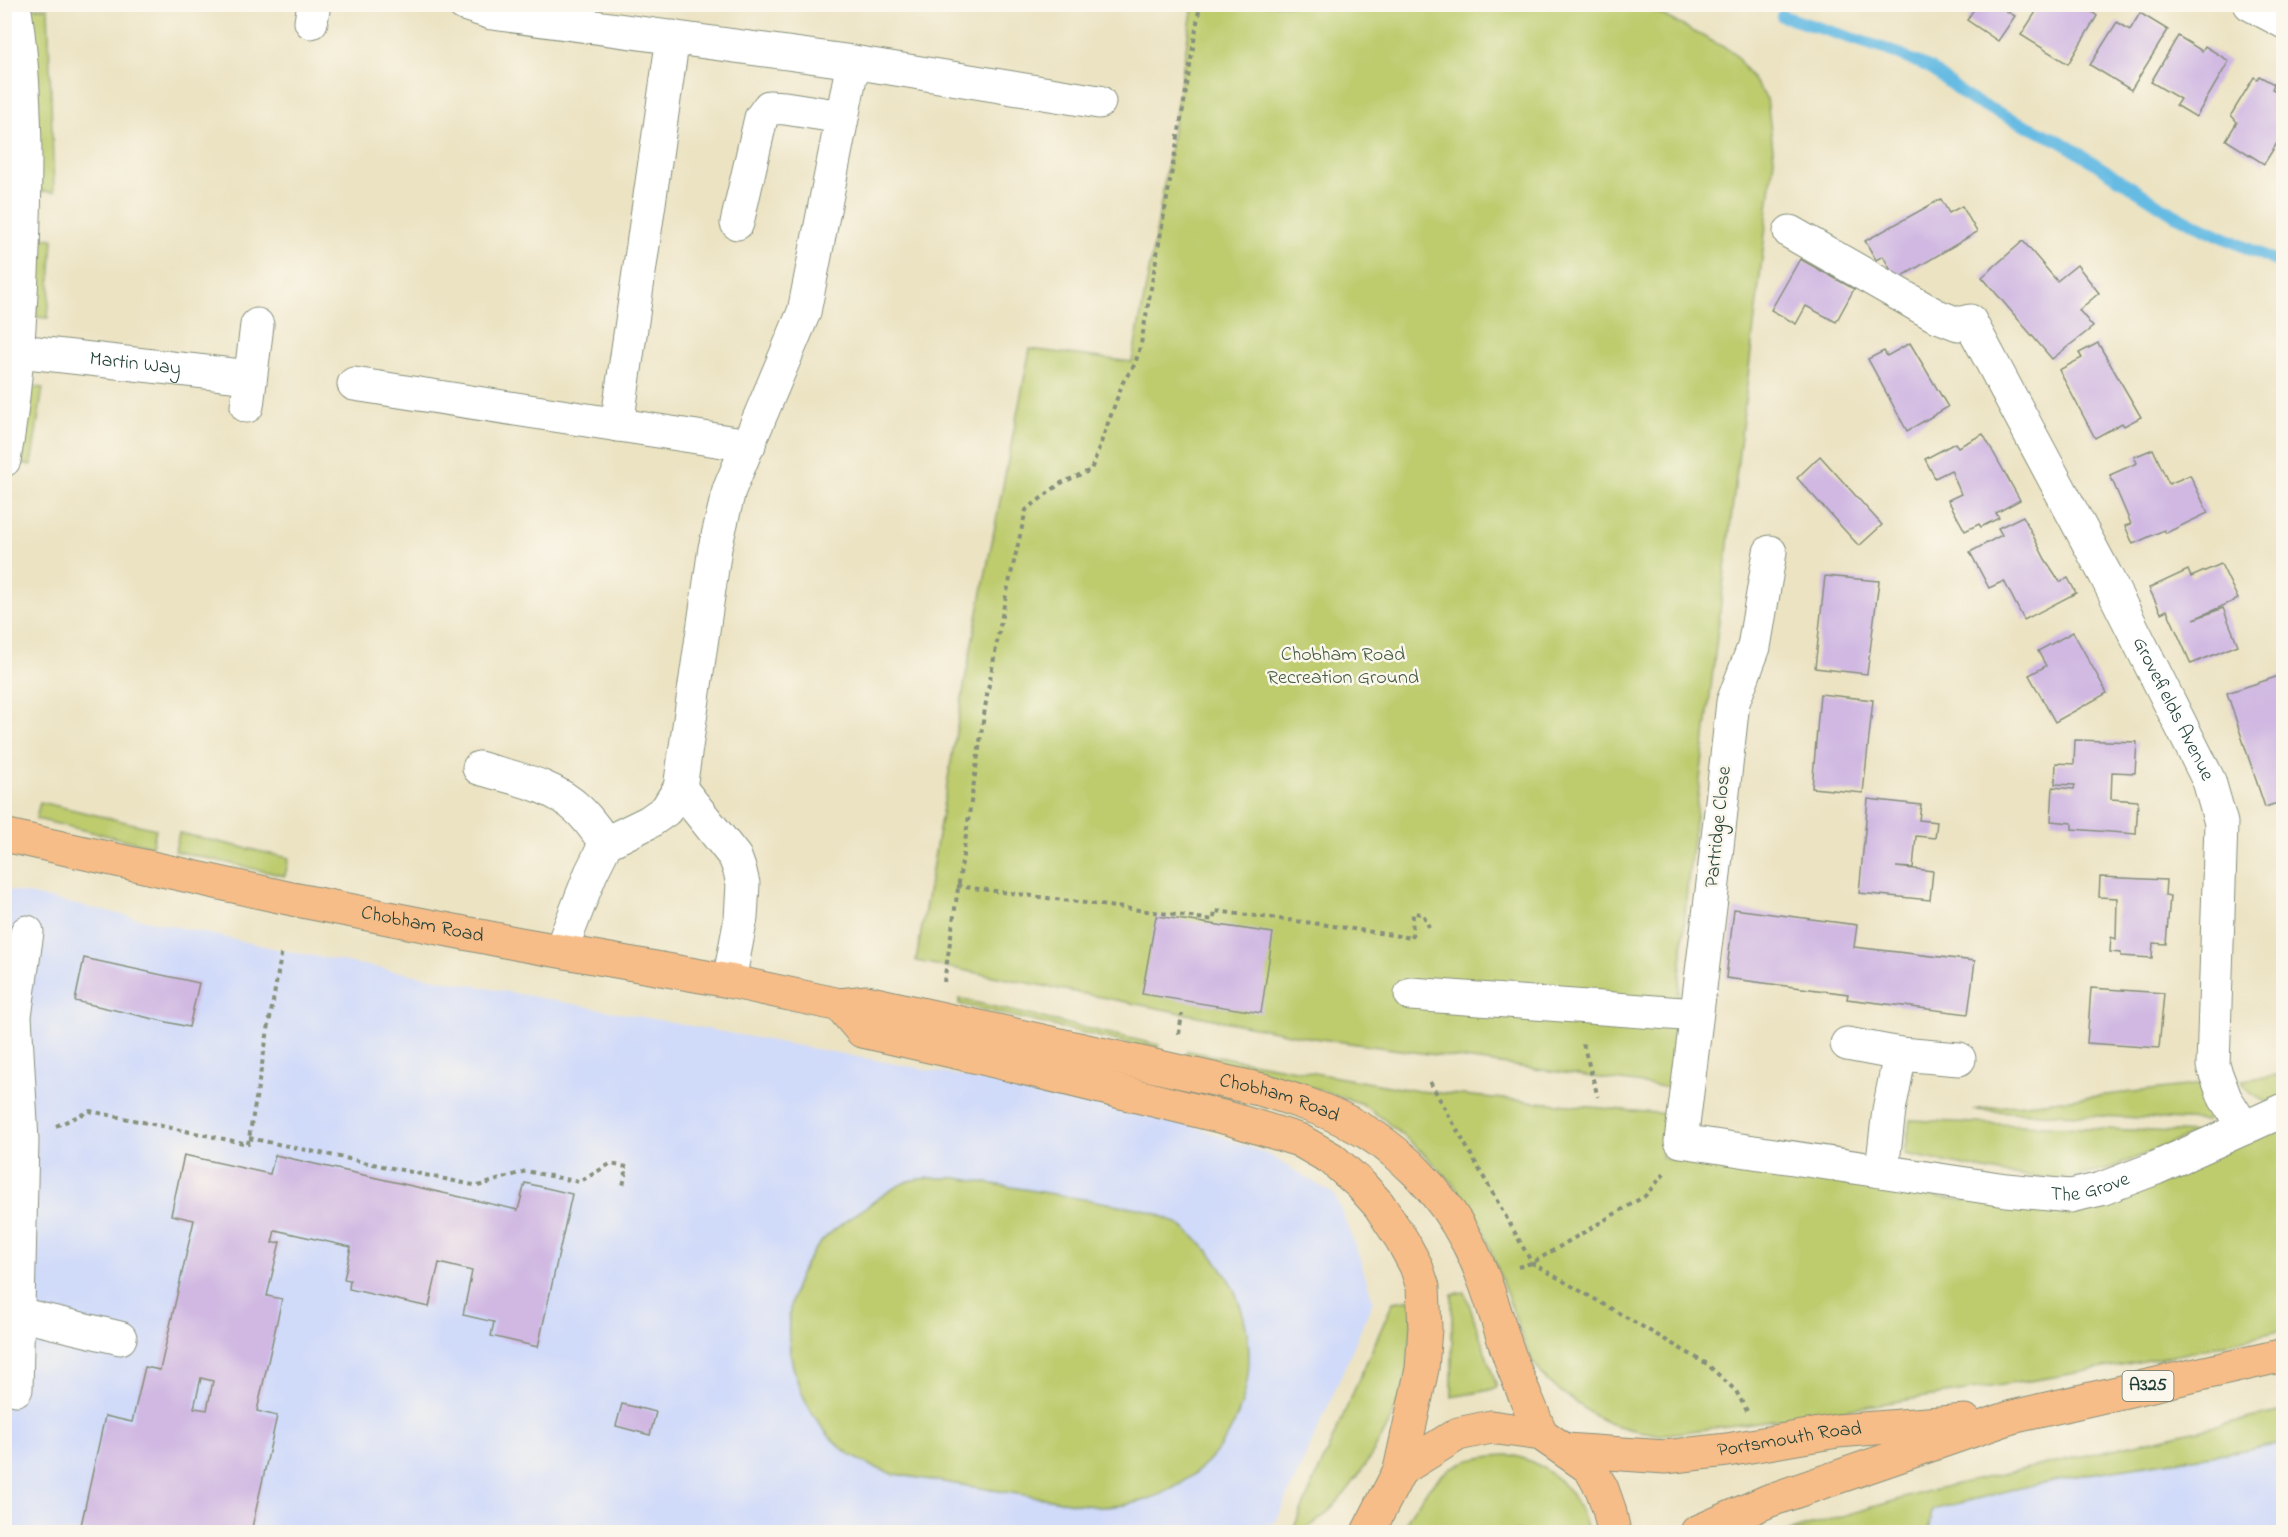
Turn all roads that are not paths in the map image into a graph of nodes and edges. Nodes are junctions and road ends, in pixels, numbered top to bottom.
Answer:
1 (14, 4) edge
2 (464, 4) edge
3 (2250, 4) edge
4 (2283, 22) edge
5 (673, 37) junction
6 (853, 62) junction
7 (1099, 102) dead end
8 (842, 117) junction
9 (737, 223) dead end
10 (1790, 232) dead end
11 (257, 325) dead end
12 (19, 351) junction
13 (354, 384) dead end
14 (9, 386) edge
15 (617, 425) junction
16 (749, 445) junction
17 (4, 460) edge
18 (1770, 552) dead end
19 (479, 768) dead end
20 (680, 788) junction
21 (4, 835) edge
22 (606, 843) junction
23 (27, 932) dead end
24 (561, 950) junction
25 (729, 981) junction
26 (1411, 994) dead end
27 (840, 1005) junction
28 (1696, 1015) junction
29 (1847, 1044) dead end
30 (1900, 1054) junction
31 (1959, 1059) dead end
32 (2283, 1110) edge
33 (2244, 1128) junction
34 (1681, 1141) joint
35 (1882, 1170) junction
36 (12, 1277) edge
37 (18, 1314) junction
38 (120, 1338) dead end
39 (2283, 1355) edge
40 (16, 1389) dead end
41 (2012, 1417) junction
42 (1554, 1442) junction
43 (1400, 1470) junction
44 (1368, 1533) edge
45 (1614, 1533) edge
46 (1697, 1533) edge

1 - 12 street
2 - 5 street
3 - 4 street
5 - 6 street
5 - 15 street
6 - 7 street
6 - 8 street
8 - 9 street
8 - 16 street
10 - 33 street, Grovefields Avenue
11 - 12 street, Martin Way
12 - 14 street
13 - 15 street
14 - 17 street
15 - 16 street
16 - 20 street
18 - 28 street, Partridge Close
19 - 22 street
20 - 22 street
20 - 25 street
21 - 24 main road, Chobham Road
22 - 24 street
23 - 36 street
24 - 25 main road, Chobham Road
25 - 27 main road, Chobham Road
26 - 28 street
27 - 42 main road, Chobham Road
27 - 43 main road, Chobham Road
28 - 34 street, Partridge Close
29 - 30 street
30 - 31 street
30 - 35 street
32 - 33 street, The Grove
33 - 35 street, The Grove
34 - 35 street, The Grove
36 - 37 street
37 - 38 street
37 - 40 street
39 - 41 main road, Portsmouth Road / A325
41 - 42 main road, Portsmouth Road / A325
41 - 46 main road, Portsmouth Road / A325
42 - 43 main road, Portsmouth Road
42 - 45 main road
43 - 44 main road, Chobham Road

